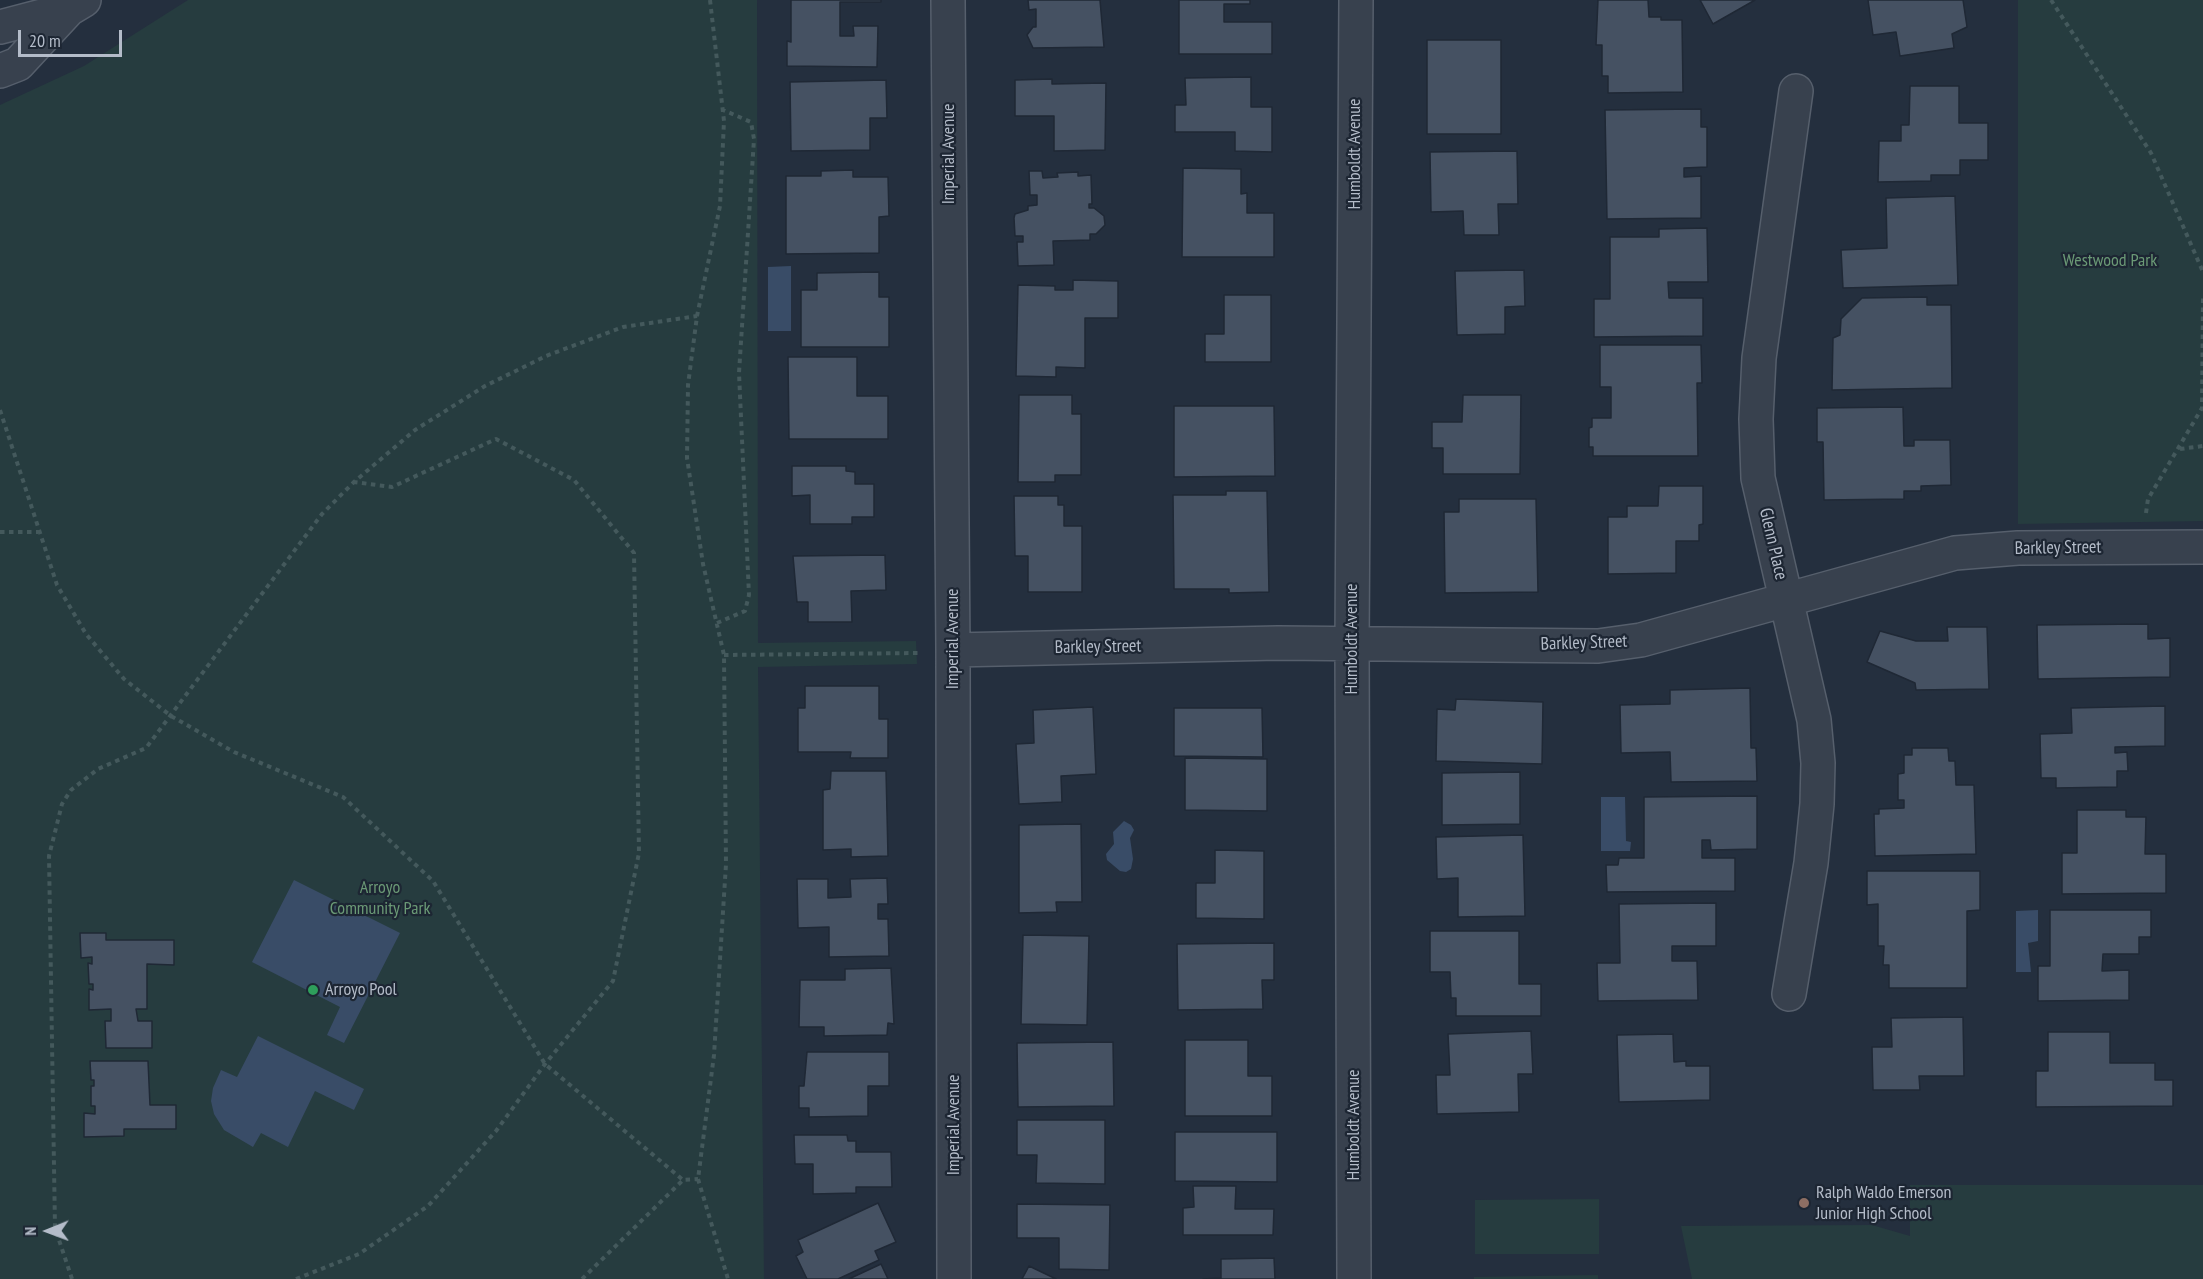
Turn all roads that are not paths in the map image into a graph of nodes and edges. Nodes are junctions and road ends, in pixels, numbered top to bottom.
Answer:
1 (948, 0) edge
2 (1356, 0) edge
3 (72, 3) edge
4 (0, 27) edge
5 (0, 71) edge
6 (1796, 91) dead end
7 (2203, 548) edge
8 (1786, 599) junction
9 (1352, 644) junction
10 (953, 650) junction
11 (1789, 994) dead end
12 (954, 1279) edge
13 (1354, 1279) edge

1 - 10 street, Imperial Avenue
2 - 9 street, Humboldt Avenue
3 - 4 street
3 - 5 street
6 - 8 street, Glenn Place
7 - 8 street, Barkley Street
8 - 9 street, Barkley Street
8 - 11 street, Glenn Place
9 - 10 street, Barkley Street
9 - 13 street, Humboldt Avenue
10 - 12 street, Imperial Avenue

